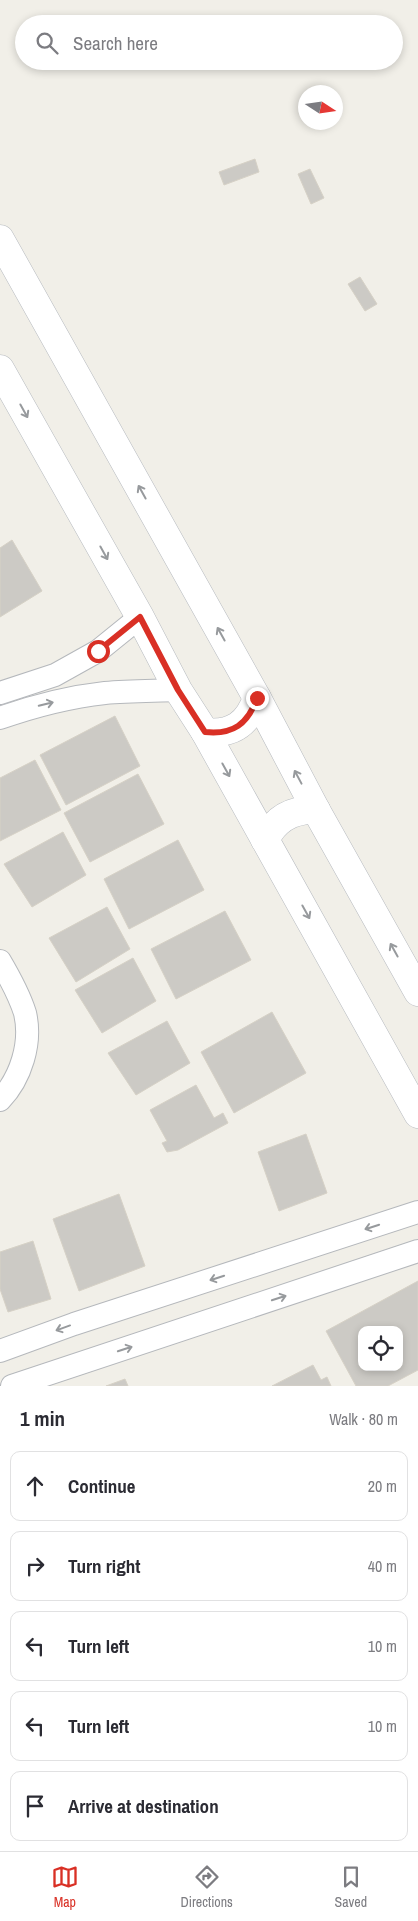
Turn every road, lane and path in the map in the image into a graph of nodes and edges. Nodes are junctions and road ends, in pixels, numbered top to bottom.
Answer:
1 (0, 240) edge
2 (0, 369) edge
3 (140, 617) junction
4 (178, 690) junction
5 (0, 693) edge
6 (257, 698) junction
7 (0, 718) edge
8 (205, 732) junction
9 (316, 810) junction
10 (265, 840) junction
11 (0, 961) edge
12 (418, 992) edge
13 (0, 1100) edge
14 (418, 1114) edge
15 (418, 1212) edge
16 (418, 1251) edge
17 (0, 1351) edge
18 (12, 1386) edge

6 -> 1 street
2 -> 3 street
3 - 4 street
3 - 5 street
7 -> 4 street
4 - 8 street
6 - 8 street
9 -> 6 street
8 -> 10 street
9 - 10 street
12 -> 9 street
10 -> 14 street
11 - 13 street
15 -> 17 street
18 -> 16 street

